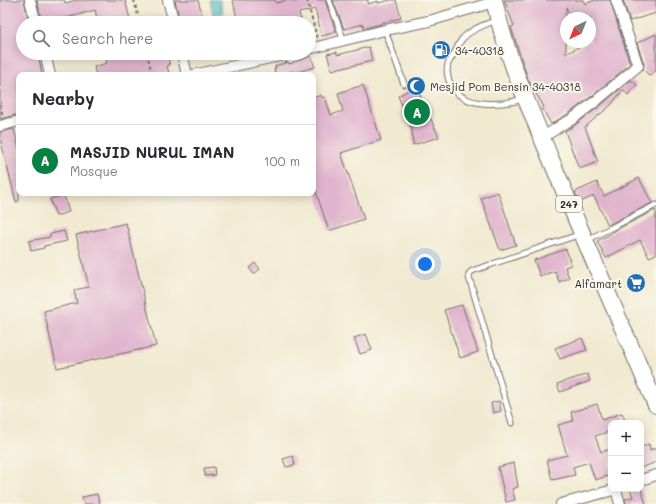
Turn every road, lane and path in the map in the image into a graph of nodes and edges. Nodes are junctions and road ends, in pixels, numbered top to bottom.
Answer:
1 (30, 0) edge
2 (134, 0) edge
3 (168, 0) edge
4 (307, 0) edge
5 (329, 0) edge
6 (616, 0) edge
7 (494, 1) edge
8 (34, 16) edge
9 (138, 16) edge
10 (172, 16) edge
11 (311, 16) edge
12 (498, 20) junction
13 (385, 30) junction
14 (316, 33) edge
15 (344, 41) junction
16 (320, 47) junction
17 (316, 48) edge
18 (46, 60) edge
19 (149, 60) edge
20 (184, 60) edge
21 (261, 60) edge
22 (49, 72) edge
23 (151, 72) edge
24 (186, 72) edge
25 (207, 72) edge
26 (404, 84) dead end
27 (525, 99) junction
28 (16, 122) edge
29 (0, 126) edge
30 (542, 138) junction
31 (656, 205) edge
32 (583, 238) junction
33 (656, 405) edge
34 (512, 423) dead end
35 (656, 475) edge
36 (644, 479) edge
37 (609, 492) edge
38 (617, 492) edge
39 (591, 500) edge
40 (561, 504) edge
41 (620, 504) edge

1 - 8 street
2 - 9 path
3 - 10 street
4 - 11 path
5 - 15 lane
6 - 30 street
7 - 12 main road, 247
7 - 13 street
12 - 27 main road, 247
12 - 27 lane
13 - 15 street
13 - 26 lane
14 - 16 path
15 - 16 street
16 - 17 street
18 - 22 street
19 - 23 path
20 - 24 street
21 - 25 street
27 - 30 main road, 247
28 - 29 street
30 - 32 main road, 247
31 - 32 lane
32 - 33 main road, 247
32 - 34 lane
35 - 36 street
37 - 39 street
38 - 41 street
39 - 40 street

